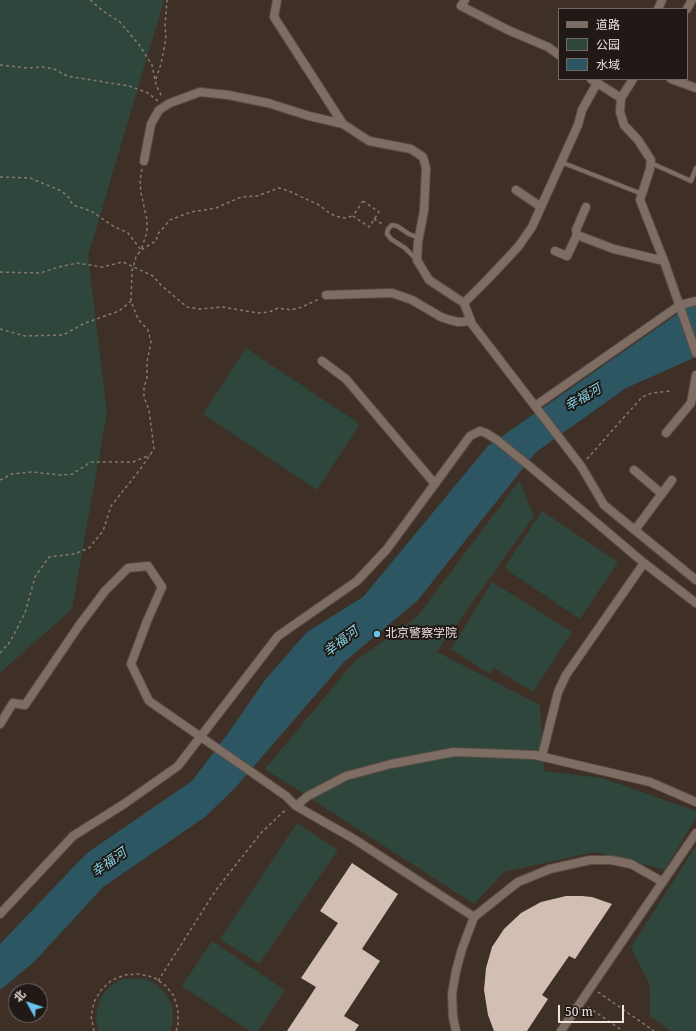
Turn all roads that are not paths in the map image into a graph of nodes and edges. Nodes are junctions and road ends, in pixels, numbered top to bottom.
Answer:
1 (277, 0) edge
2 (465, 0) edge
3 (558, 54) edge
4 (632, 80) edge
5 (673, 80) edge
6 (594, 81) edge
7 (696, 88) edge
8 (621, 98) junction
9 (343, 124) junction
10 (144, 161) road end
11 (561, 162) junction
12 (651, 163) junction
13 (696, 168) edge
14 (516, 190) dead end
15 (642, 194) junction
16 (541, 207) junction
17 (586, 207) dead end
18 (577, 235) junction
19 (419, 238) junction
20 (555, 251) dead end
21 (417, 260) junction
22 (664, 261) junction
23 (326, 295) road end
24 (696, 301) edge
25 (464, 303) junction
26 (680, 305) junction
27 (471, 321) junction
28 (696, 351) edge
29 (322, 361) dead end
30 (696, 375) edge
31 (694, 404) edge
32 (536, 407) junction
33 (666, 433) dead end
34 (634, 470) dead end
35 (672, 480) dead end
36 (435, 484) junction
37 (662, 494) junction
38 (635, 530) junction
39 (644, 564) junction
40 (696, 580) edge
41 (696, 603) edge
42 (0, 724) edge
43 (200, 737) junction
44 (542, 756) junction
45 (696, 802) edge
46 (296, 806) junction
47 (696, 833) edge
48 (663, 882) junction
49 (0, 914) edge
50 (474, 917) junction
51 (456, 1031) edge
52 (561, 1031) edge

1 - 9 street
2 - 3 street
4 - 8 street
5 - 7 street
6 - 8 street
6 - 11 street
8 - 12 street
9 - 10 street
9 - 19 street
11 - 15 lane
11 - 16 street
12 - 13 lane
12 - 15 street
14 - 16 street
15 - 22 street
16 - 25 street
17 - 18 street
18 - 20 street
18 - 22 street
19 - 21 street
19 - 21 lane
21 - 25 street
22 - 26 street
23 - 27 street
24 - 26 street
25 - 27 street
26 - 28 street
26 - 32 street
27 - 32 street
29 - 36 street
30 - 31 street
31 - 33 street
32 - 38 street
34 - 37 street
35 - 37 street
36 - 39 street
36 - 43 street
37 - 38 street
38 - 40 street
39 - 41 street
39 - 44 street
42 - 43 street
43 - 46 street
43 - 49 street
44 - 45 street
44 - 46 street
46 - 50 street
47 - 48 street
48 - 50 street
48 - 52 street
50 - 51 street

